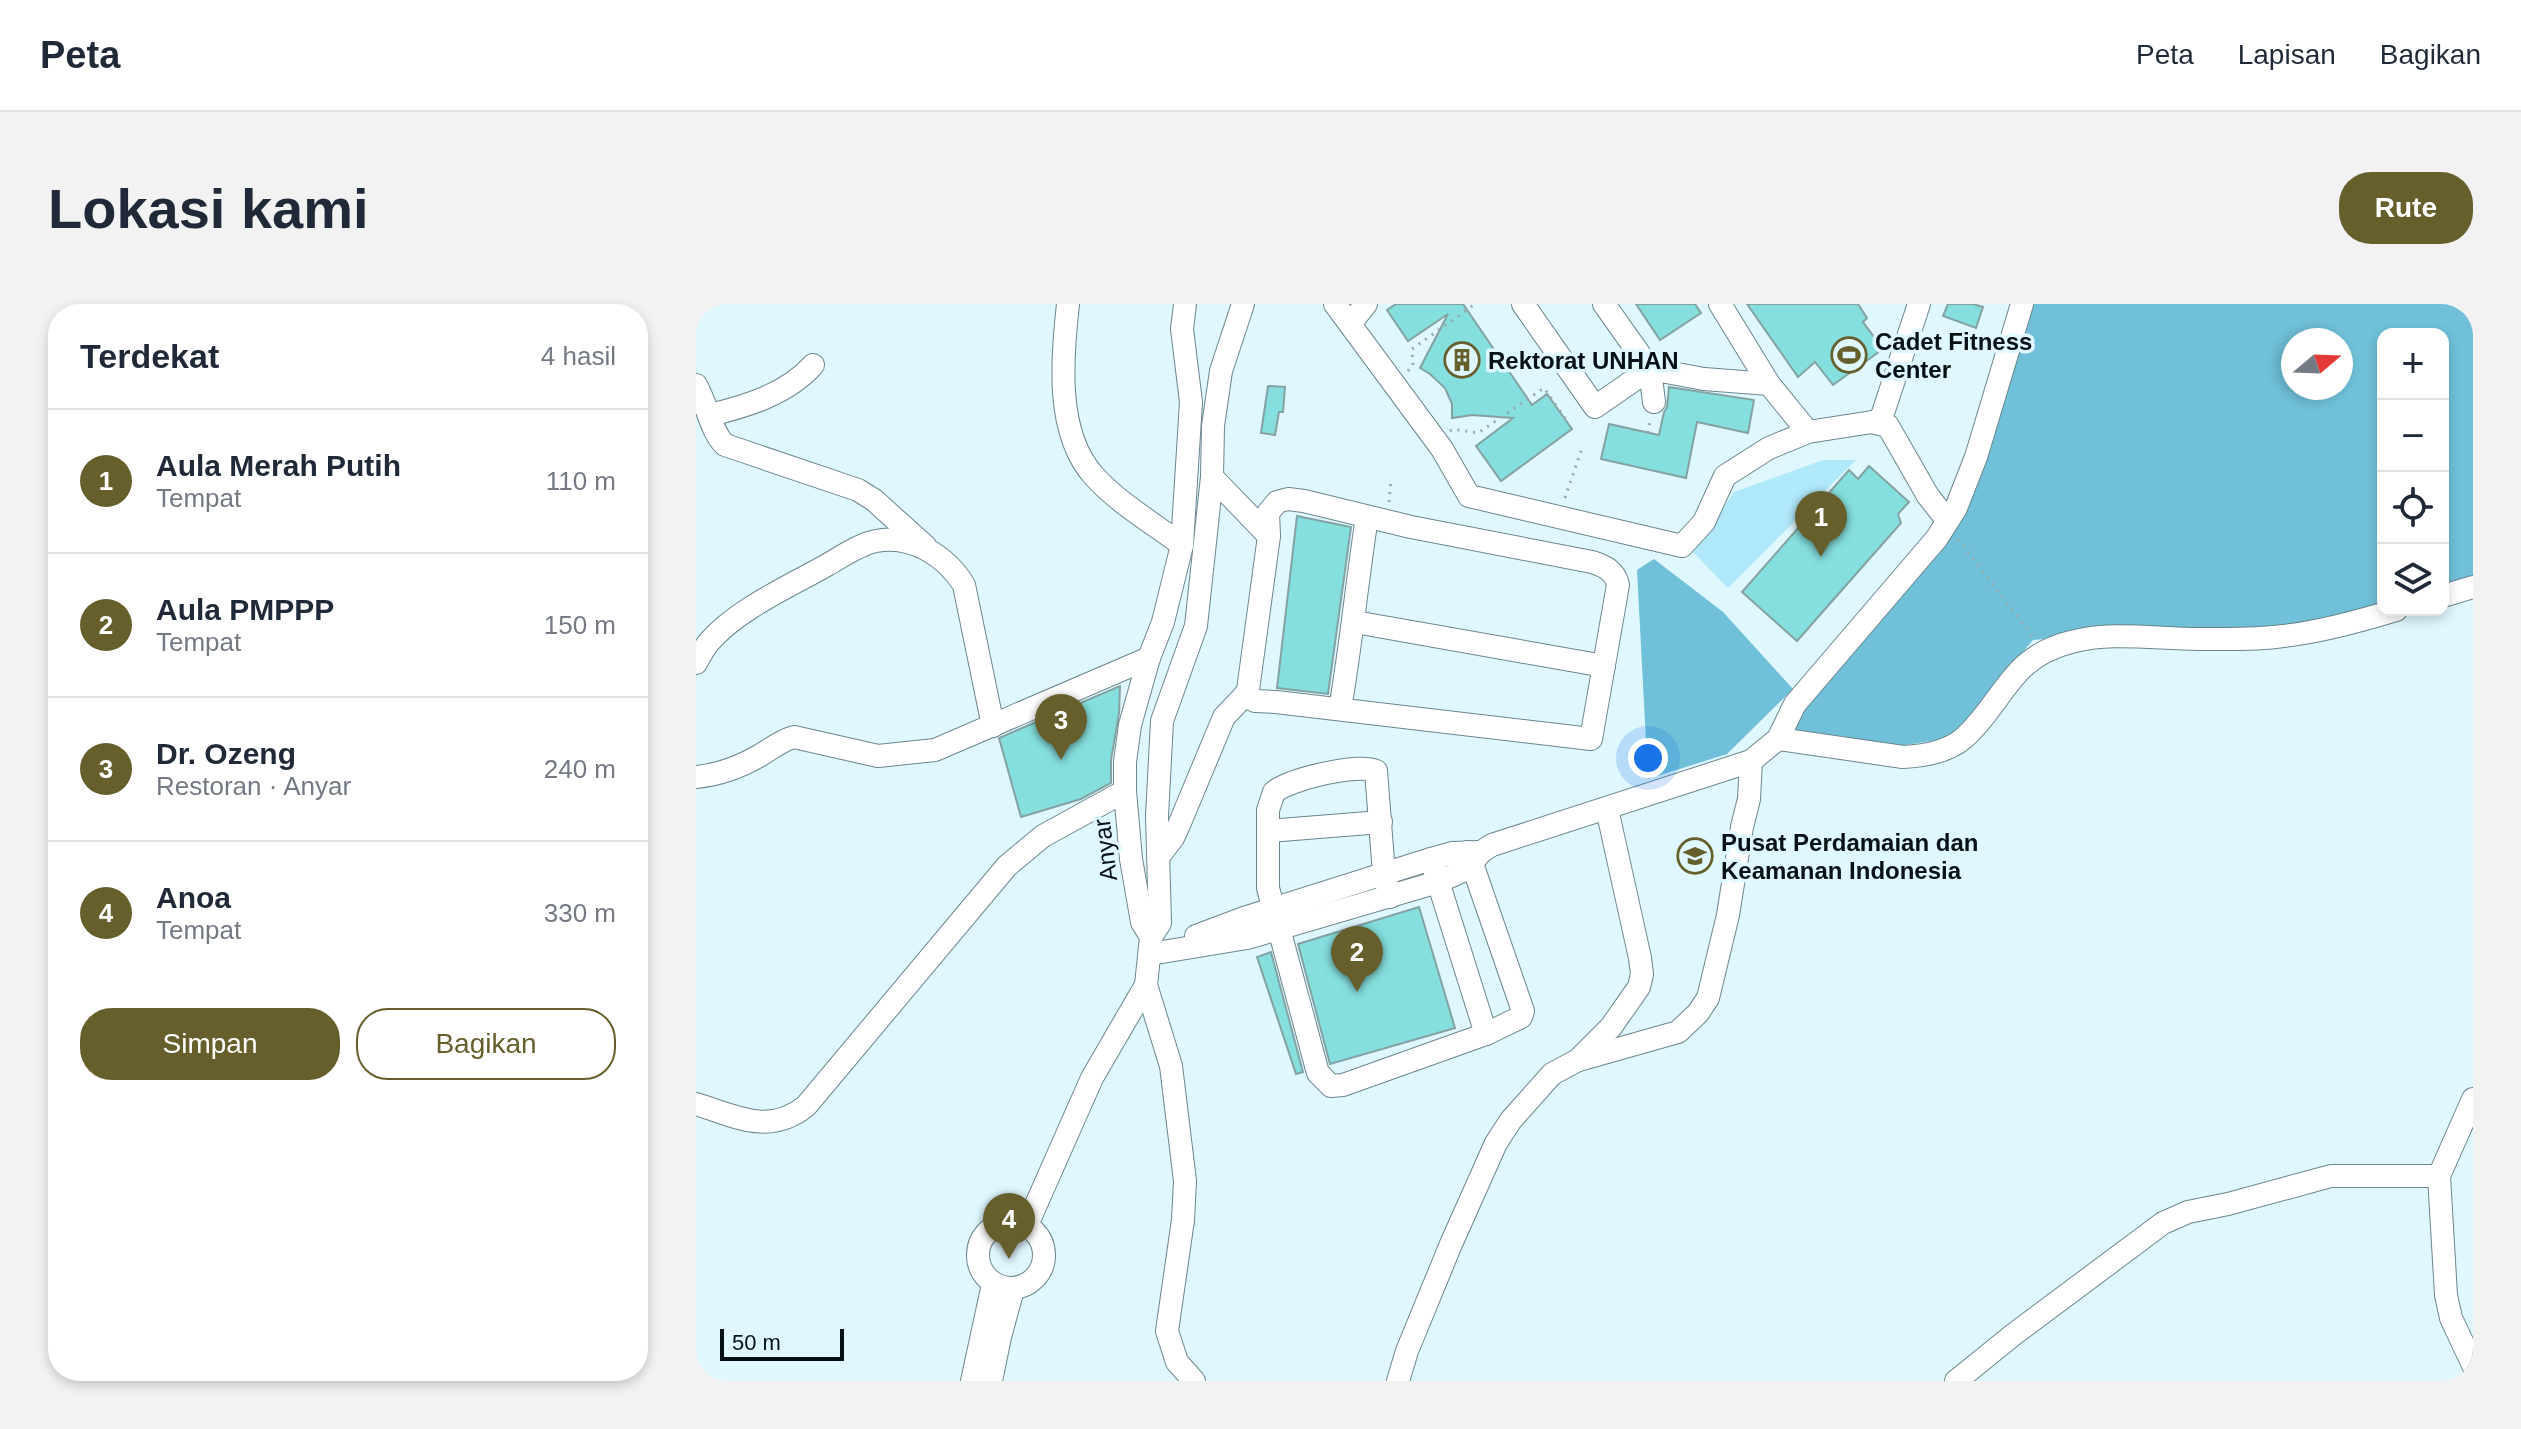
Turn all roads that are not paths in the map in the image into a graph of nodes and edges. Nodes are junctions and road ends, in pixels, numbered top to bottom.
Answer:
1 (1068, 304) edge
2 (1185, 304) edge
3 (1243, 304) edge
4 (1335, 304) edge
5 (1366, 304) edge
6 (1523, 304) edge
7 (1604, 304) edge
8 (1720, 304) edge
9 (1919, 304) edge
10 (2022, 304) edge
11 (1350, 324) junction
12 (813, 365) dead end
13 (1650, 369) junction
14 (1769, 384) junction
15 (696, 385) edge
16 (1654, 402) dead end
17 (710, 415) junction
18 (1880, 422) junction
19 (1808, 432) junction
20 (1212, 477) junction
21 (1367, 517) junction
22 (1946, 522) junction
23 (1269, 536) junction
24 (1182, 545) junction
25 (929, 549) junction
26 (2473, 587) edge
27 (2449, 594) edge
28 (2377, 614) edge
29 (1355, 622) junction
30 (1149, 658) junction
31 (696, 663) edge
32 (1604, 666) junction
33 (1245, 695) junction
34 (1340, 709) junction
35 (993, 726) junction
36 (1778, 739) junction
37 (1751, 761) junction
38 (696, 777) edge
39 (1125, 791) junction
40 (1607, 809) junction
41 (1381, 822) junction
42 (1268, 831) junction
43 (1159, 856) junction
44 (1474, 856) junction
45 (1431, 859) junction
46 (1384, 874) junction
47 (1438, 882) junction
48 (1390, 897) junction
49 (1276, 919) junction
50 (1154, 938) junction
51 (1146, 985) junction
52 (1486, 1034) junction
53 (1578, 1060) junction
54 (2473, 1099) edge
55 (696, 1104) edge
56 (2439, 1176) junction
57 (1027, 1225) junction
58 (1003, 1286) junction
59 (2473, 1365) edge
60 (972, 1381) edge
61 (991, 1381) edge
62 (1194, 1381) edge
63 (1398, 1381) edge
64 (1956, 1381) edge

1 - 24 street
2 - 24 street, Anyar
3 - 20 street, Anyar
4 - 11 street
5 - 11 street
6 - 13 street
7 - 13 street
8 - 14 street
9 - 18 street
10 - 22 street
11 - 19 street
12 - 17 street
13 - 14 street
13 - 16 street
14 - 19 street
15 - 17 street
17 - 25 street
18 - 19 street
18 - 22 street
20 - 23 street
20 - 43 street, Anyar
21 - 23 street
21 - 29 street
21 - 32 street
22 - 36 street
23 - 33 street
24 - 30 street, Anyar
25 - 31 street
25 - 35 street
26 - 27 street
28 - 36 street
29 - 32 street
29 - 34 street
30 - 35 street
30 - 39 street, Anyar
32 - 34 street
33 - 34 street
33 - 43 street
35 - 38 street
36 - 37 street
37 - 40 street
37 - 53 street
39 - 50 street, Anyar
39 - 55 street
40 - 44 street
40 - 53 street
41 - 42 street
41 - 42 street
41 - 46 street
42 - 49 street
43 - 50 street, Anyar
44 - 45 street
44 - 47 street
44 - 52 street
45 - 46 street
45 - 47 street
46 - 48 street
46 - 49 street
47 - 48 street
47 - 52 street
48 - 49 street
49 - 50 street
49 - 52 street
50 - 51 street, Anyar
51 - 57 street
51 - 62 street, Anyar
53 - 63 street
54 - 56 street
56 - 59 street
56 - 64 street
57 - 58 street
57 - 58 street
58 - 60 street
58 - 61 street

